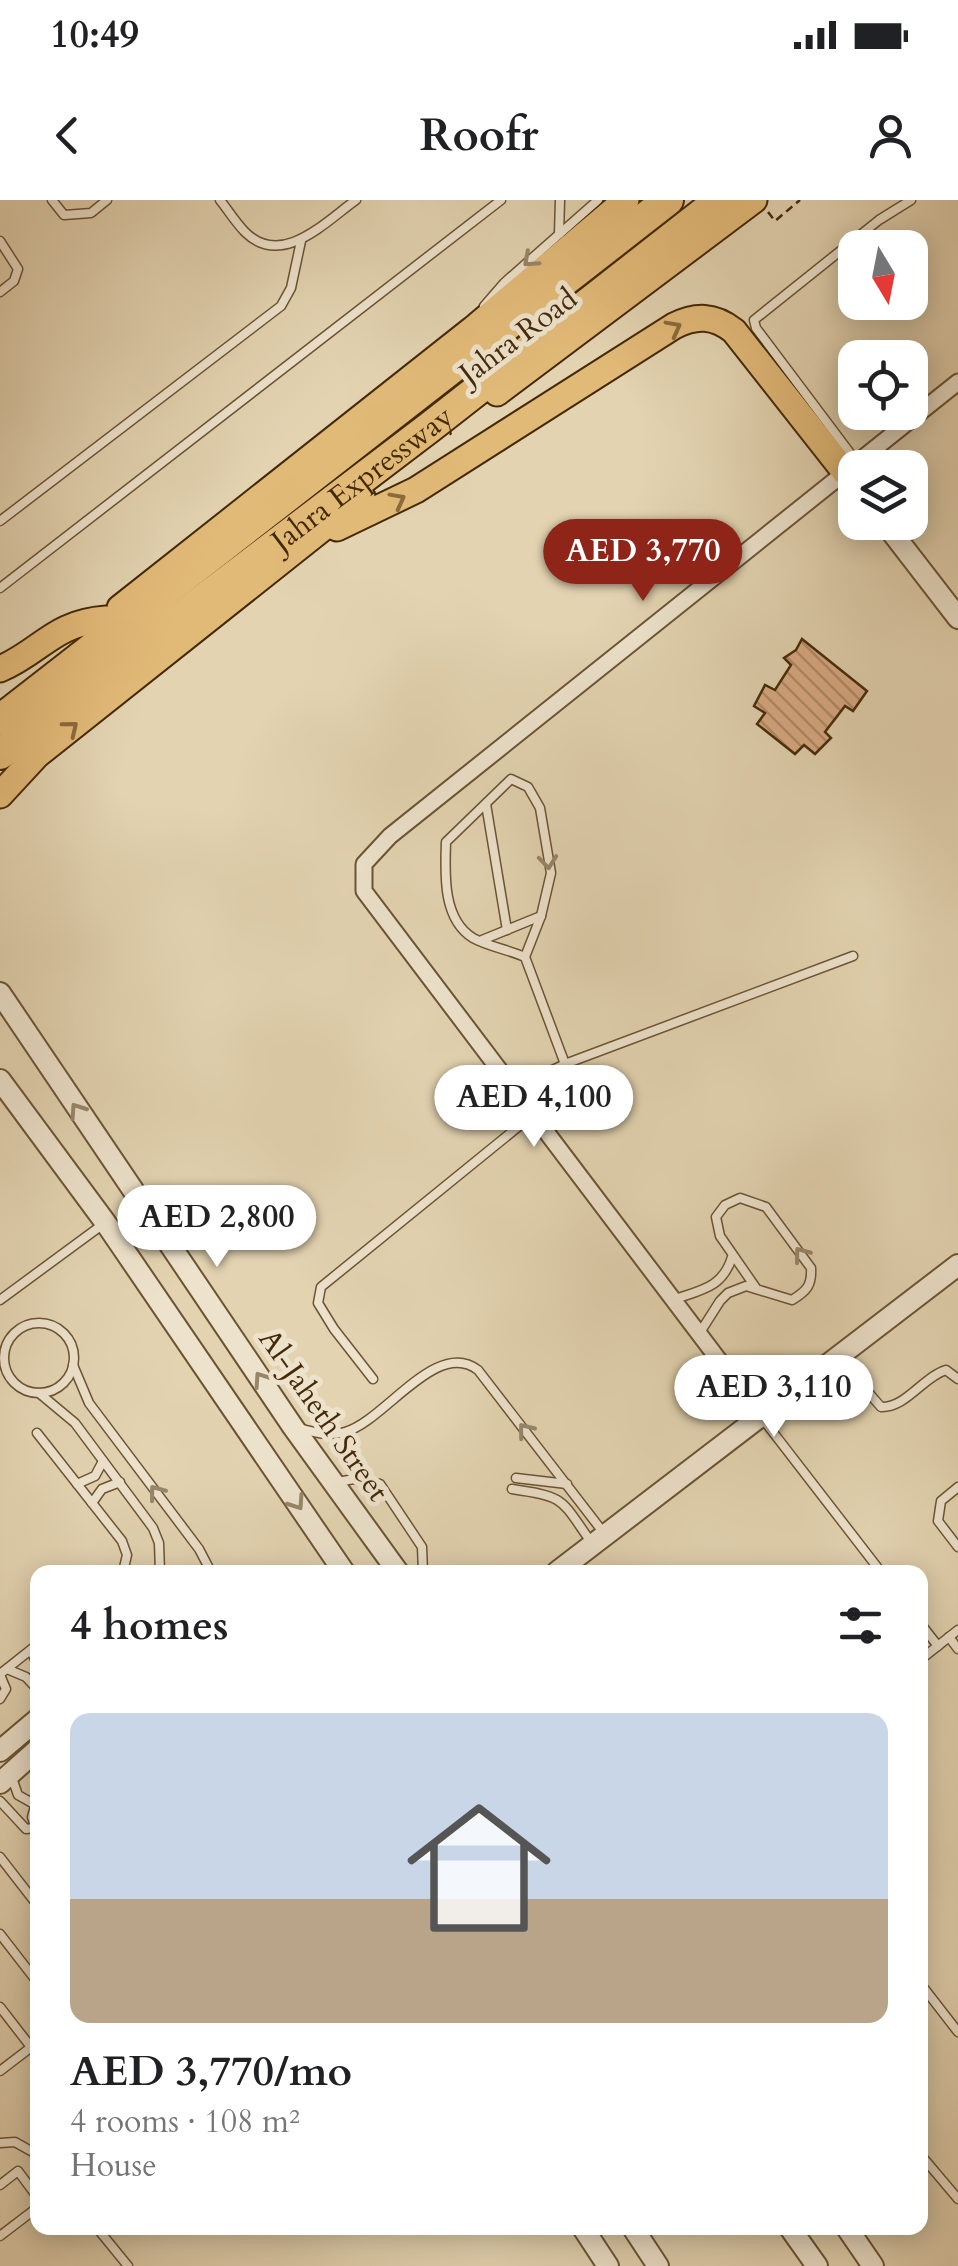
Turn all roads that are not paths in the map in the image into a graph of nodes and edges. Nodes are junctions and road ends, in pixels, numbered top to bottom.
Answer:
1 (52, 200) edge
2 (107, 200) edge
3 (220, 200) edge
4 (356, 200) edge
5 (501, 200) edge
6 (560, 200) edge
7 (598, 200) edge
8 (626, 200) edge
9 (668, 200) edge
10 (720, 200) edge
11 (754, 200) edge
12 (911, 200) edge
13 (559, 234) junction
14 (0, 241) edge
15 (301, 241) junction
16 (0, 292) edge
17 (472, 329) junction
18 (958, 382) edge
19 (878, 450) edge
20 (838, 451) edge
21 (838, 455) edge
22 (838, 483) edge
23 (0, 521) edge
24 (309, 538) junction
25 (898, 540) edge
26 (0, 588) edge
27 (958, 618) edge
28 (106, 620) junction
29 (0, 669) edge
30 (0, 705) edge
31 (0, 720) edge
32 (0, 754) edge
33 (0, 795) edge
34 (486, 804) junction
35 (541, 916) junction
36 (508, 930) junction
37 (482, 940) junction
38 (853, 956) dead end
39 (526, 957) junction
40 (0, 993) edge
41 (565, 1064) junction
42 (0, 1080) edge
43 (516, 1088) junction
44 (534, 1114) junction
45 (105, 1222) junction
46 (732, 1257) junction
47 (958, 1264) edge
48 (756, 1288) junction
49 (0, 1300) edge
50 (674, 1300) junction
51 (12, 1334) junction
52 (700, 1334) junction
53 (0, 1339) edge
54 (838, 1358) junction
55 (73, 1365) junction
56 (372, 1379) dead end
57 (958, 1379) edge
58 (0, 1380) edge
59 (13, 1381) junction
60 (39, 1393) junction
61 (762, 1417) junction
62 (293, 1426) junction
63 (37, 1433) dead end
64 (104, 1461) junction
65 (516, 1478) dead end
66 (120, 1482) junction
67 (333, 1482) junction
68 (78, 1484) junction
69 (567, 1484) junction
70 (958, 1488) edge
71 (512, 1489) dead end
72 (92, 1503) junction
73 (600, 1541) junction
74 (958, 1547) edge
75 (126, 1565) edge
76 (160, 1565) edge
77 (207, 1565) edge
78 (339, 1565) edge
79 (393, 1565) edge
80 (423, 1565) edge
81 (567, 1565) edge
82 (876, 1565) edge
83 (958, 1630) edge
84 (928, 1633) edge
85 (948, 1636) junction
86 (938, 1646) junction
87 (958, 1649) edge
88 (30, 1650) edge
89 (928, 1654) edge
90 (2, 1673) edge
91 (30, 1681) edge
92 (0, 1699) edge
93 (30, 1726) edge
94 (0, 1751) edge
95 (30, 1757) edge
96 (5, 1779) edge
97 (30, 1800) edge
98 (0, 1801) edge
99 (30, 1830) edge
100 (0, 1858) edge
101 (30, 1896) edge
102 (0, 1934) edge
103 (30, 1973) edge
104 (928, 1994) edge
105 (0, 2007) edge
106 (958, 2032) edge
107 (30, 2040) edge
108 (30, 2047) edge
109 (0, 2071) edge
110 (0, 2144) edge
111 (30, 2150) edge
112 (928, 2164) edge
113 (0, 2185) edge
114 (30, 2187) edge
115 (958, 2200) edge
116 (30, 2213) edge
117 (103, 2235) edge
118 (592, 2235) edge
119 (638, 2235) edge
120 (795, 2235) edge
121 (852, 2235) edge
122 (0, 2236) edge
123 (128, 2266) edge
124 (608, 2266) edge
125 (658, 2266) edge
126 (817, 2266) edge
127 (873, 2266) edge

1 - 2 lane
3 - 15 lane
4 - 15 lane
5 - 26 lane
6 - 13 lane
7 - 13 lane
8 - 17 main road, Jahra Road
9 - 31 highway, Jahra Expressway
10 - 32 highway, Jahra Expressway
11 - 24 main road, Jahra Road
12 - 20 lane
13 -> 17 lane
14 - 16 lane
15 - 23 lane
17 - 28 main road, Jahra Road
18 - 19 street
24 -> 21 main road
22 - 43 street
33 -> 24 main road, Jahra Road
25 - 27 street
28 - 29 main road
28 - 30 main road, Jahra Road
34 -> 35 lane
34 - 36 lane
34 - 37 lane
35 - 36 lane
35 - 39 lane
36 - 37 lane
37 - 39 lane
38 - 41 lane
39 - 41 lane
62 -> 40 street, Al-Jaheth Street
41 - 43 lane
42 - 45 street
43 - 44 street
44 - 50 street
44 - 56 lane
45 - 49 lane
45 -> 78 street
46 - 48 lane
48 -> 46 lane
46 - 50 lane
47 - 54 street
48 - 52 lane
50 - 52 street
51 - 53 lane
51 - 55 lane
51 - 59 lane
52 - 61 street
54 - 57 lane
54 - 61 street
55 - 60 lane
77 -> 55 lane
58 - 59 lane
59 - 60 lane
60 - 64 lane
61 - 73 street
61 - 82 lane
62 - 67 street, Al-Jaheth Street
69 -> 62 lane
63 - 68 lane
64 - 66 lane
64 - 68 lane
65 - 69 lane
66 - 72 lane
66 - 76 lane
67 - 79 street, Al-Jaheth Street
67 - 80 lane
68 - 72 lane
69 - 73 lane
70 - 74 lane
71 - 73 lane
72 - 75 lane
73 - 81 street
83 - 85 lane
84 - 86 lane
85 - 86 lane
85 - 87 lane
86 - 89 lane
88 - 90 lane
90 - 91 lane
90 - 92 lane
93 - 94 street
95 - 96 street
96 - 97 lane
98 - 99 lane
100 - 101 lane
102 - 103 lane
104 - 106 lane
105 - 107 lane
108 - 109 lane
110 - 111 lane
112 - 115 lane
113 - 114 lane
116 - 122 lane
117 - 123 lane
118 - 124 street
119 - 125 street
120 - 126 street
121 - 127 street

